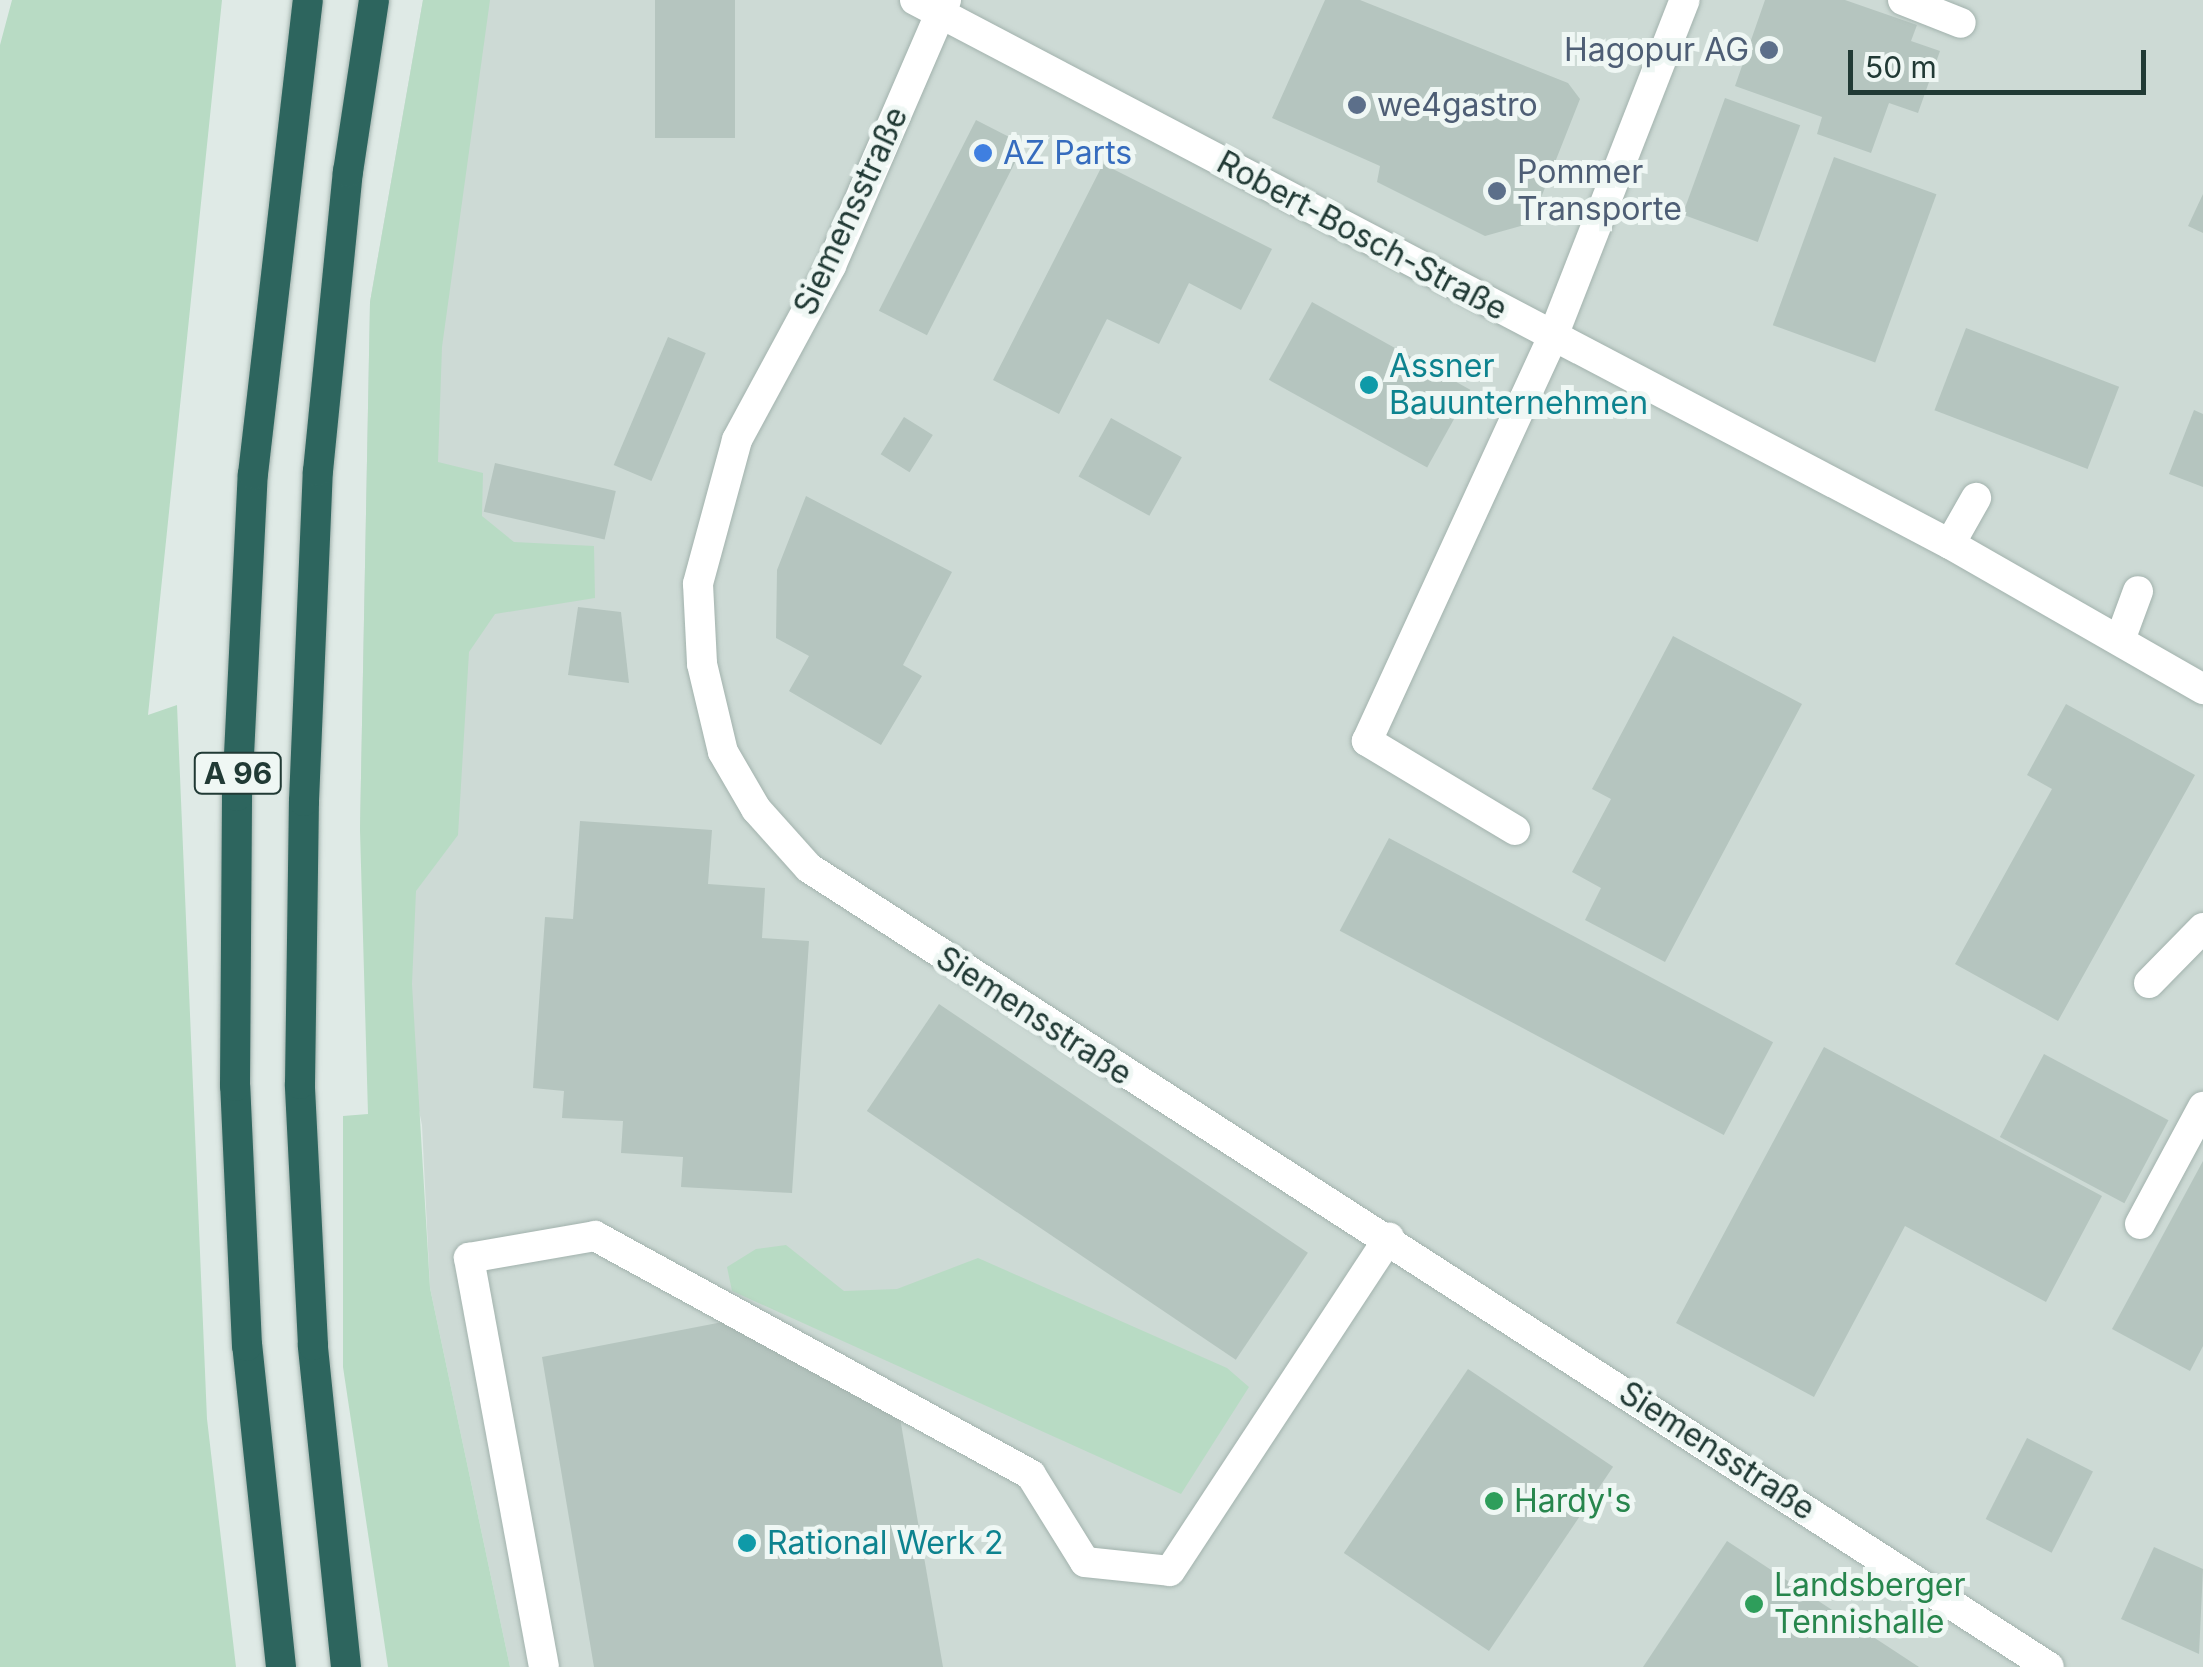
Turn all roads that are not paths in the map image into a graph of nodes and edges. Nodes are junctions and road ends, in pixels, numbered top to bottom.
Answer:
1 (308, 0) edge
2 (374, 0) edge
3 (1685, 0) edge
4 (1903, 0) edge
5 (934, 5) edge
6 (1962, 22) dead end
7 (1553, 336) junction
8 (1976, 498) dead end
9 (1950, 544) junction
10 (2138, 591) dead end
11 (2120, 640) junction
12 (2203, 689) edge
13 (1515, 830) dead end
14 (2203, 928) edge
15 (2149, 983) dead end
16 (2203, 1107) edge
17 (2140, 1224) dead end
18 (1388, 1238) junction
19 (281, 1667) edge
20 (346, 1667) edge
21 (544, 1667) edge
22 (2048, 1667) edge

1 - 19 highway, A 96
2 - 20 highway, A 96
3 - 7 street
4 - 6 street
5 - 7 street, Robert-Bosch-Straße
5 - 18 street, Siemensstraße
7 - 9 street, Robert-Bosch-Straße
7 - 13 street
8 - 9 street
9 - 11 street, Robert-Bosch-Straße
10 - 11 street
11 - 12 street, Robert-Bosch-Straße
14 - 15 street
16 - 17 street
18 - 21 street
18 - 22 street, Siemensstraße

